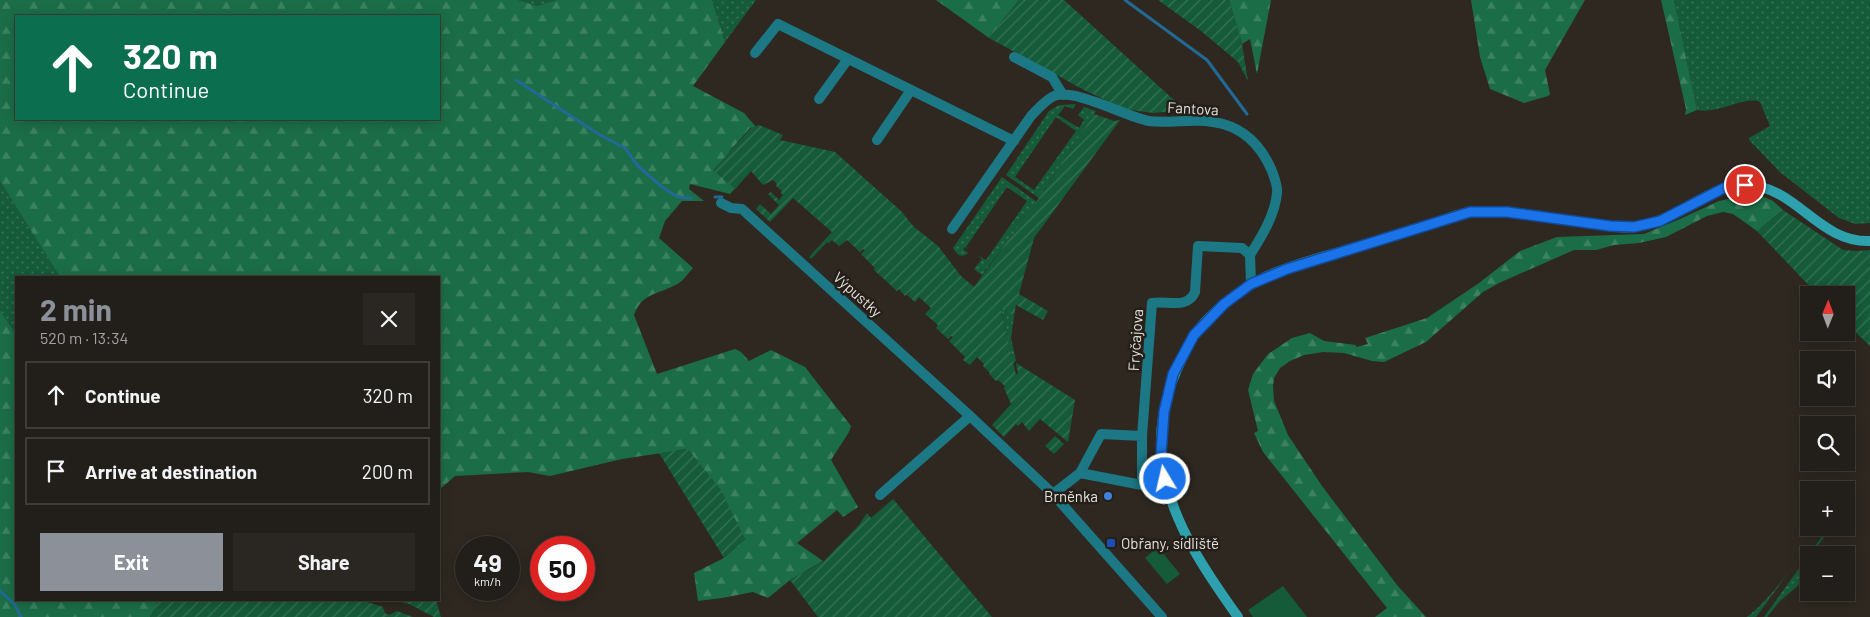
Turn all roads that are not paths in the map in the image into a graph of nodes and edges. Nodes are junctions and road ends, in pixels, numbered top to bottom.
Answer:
1 (755, 52) dead end
2 (1014, 57) dead end
3 (848, 59) junction
4 (911, 90) junction
5 (1064, 95) junction
6 (819, 99) dead end
7 (877, 140) dead end
8 (1014, 141) junction
9 (721, 203) dead end
10 (952, 228) dead end
11 (1870, 241) edge
12 (1250, 255) junction
13 (1251, 284) junction
14 (970, 416) junction
15 (1142, 436) junction
16 (1080, 474) junction
17 (1165, 479) junction
18 (1142, 485) junction
19 (1053, 494) junction
20 (880, 495) dead end
21 (1162, 617) edge
22 (1238, 617) edge

1 - 3 street
2 - 5 street
3 - 4 street
3 - 6 street
4 - 7 street
4 - 8 street
5 - 8 street
5 - 12 street, Fantova
8 - 10 street
9 - 14 street, Výpustky
11 - 13 main road
12 - 13 street
12 - 15 street, Fryčajova
13 - 17 main road
14 - 19 street, Výpustky
14 - 20 street
15 - 16 street
15 - 18 street, Fryčajova
16 - 18 street
16 - 19 street
17 - 18 street
17 - 22 main road
19 - 21 street

